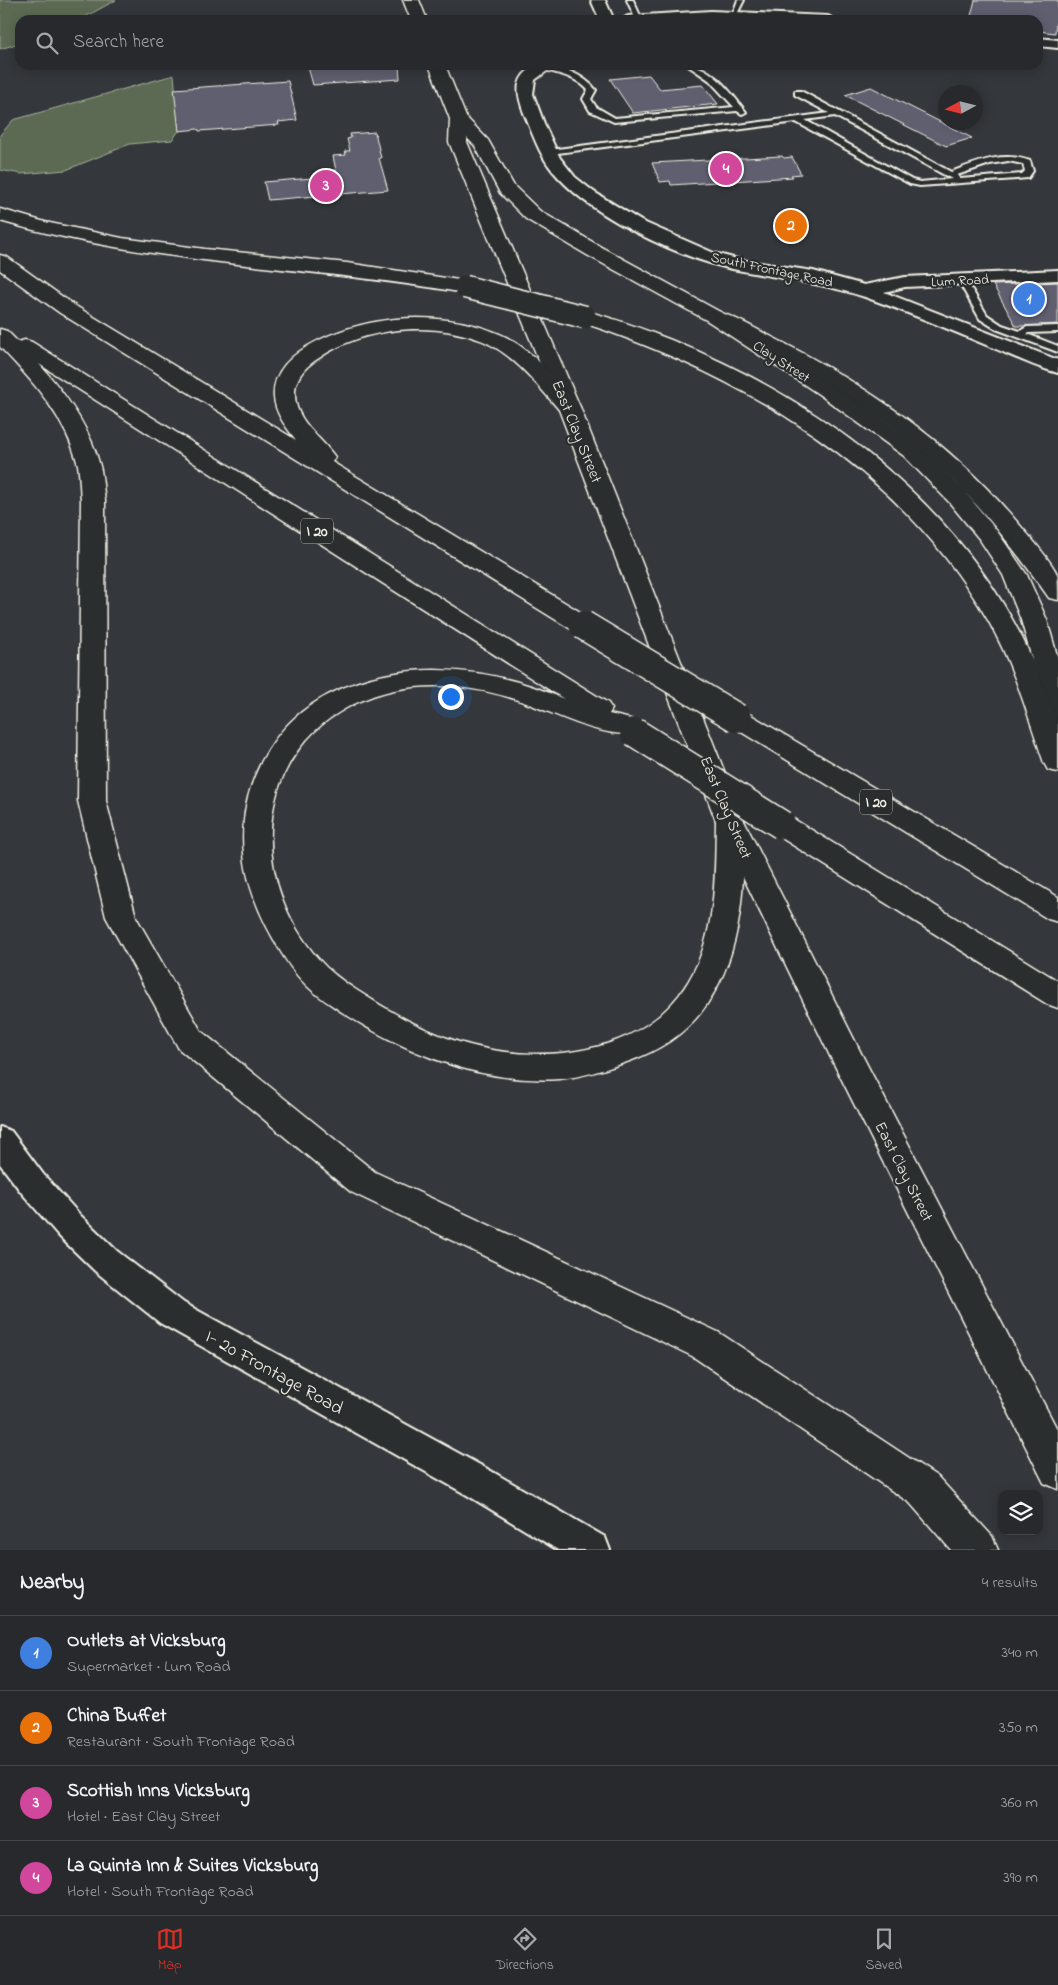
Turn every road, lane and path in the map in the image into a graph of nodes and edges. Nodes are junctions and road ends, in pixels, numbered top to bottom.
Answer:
1 (411, 0) edge
2 (598, 0) edge
3 (630, 0) edge
4 (741, 0) edge
5 (417, 15) edge
6 (605, 15) edge
7 (632, 15) edge
8 (734, 15) edge
9 (1043, 42) edge
10 (1058, 44) edge
11 (442, 70) edge
12 (538, 70) edge
13 (556, 70) edge
14 (699, 70) edge
15 (798, 92) dead end
16 (739, 109) junction
17 (835, 114) junction
18 (796, 118) junction
19 (458, 119) junction
20 (751, 124) junction
21 (550, 152) junction
22 (950, 175) junction
23 (963, 180) junction
24 (0, 215) edge
25 (0, 261) edge
26 (1058, 275) edge
27 (962, 280) junction
28 (862, 290) junction
29 (715, 317) junction
30 (1058, 329) edge
31 (0, 333) edge
32 (1021, 335) junction
33 (1058, 349) edge
34 (1058, 368) edge
35 (569, 407) junction
36 (348, 481) junction
37 (1058, 593) edge
38 (1058, 720) edge
39 (630, 729) junction
40 (1058, 763) edge
41 (730, 821) junction
42 (1058, 911) edge
43 (1051, 992) edge
44 (0, 1140) edge
45 (1058, 1470) edge
46 (592, 1550) edge
47 (978, 1550) edge

1 - 5 main road
2 - 6 street
3 - 7 lane
4 - 8 lane
9 - 10 street
11 - 19 main road, Clay Street
12 - 21 street, South Frontage Road
13 - 16 lane
14 - 16 lane
15 - 17 lane
16 - 20 lane
17 - 18 lane
17 - 22 lane
18 - 20 lane
18 - 23 lane
19 - 29 main road, Clay Street
19 - 35 main road, East Clay Street
20 - 21 lane
21 - 28 street, South Frontage Road
22 - 23 lane
22 - 23 lane
24 - 40 main road, bridge
25 - 36 main road, I 20
26 - 27 street, Lum Road
27 - 28 street, Lum Road
27 - 32 lane
28 - 34 street, South Frontage Road
29 - 37 main road
29 - 38 main road, Clay Street
30 - 32 lane
31 - 39 main road, I 20
31 - 47 main road
32 - 33 lane
35 - 36 main road
35 - 41 main road, East Clay Street
36 - 42 main road, I 20, bridge
39 - 41 main road
39 - 43 main road, I 20, bridge
41 - 45 main road, East Clay Street
44 - 46 street, I- 20 Frontage Road

